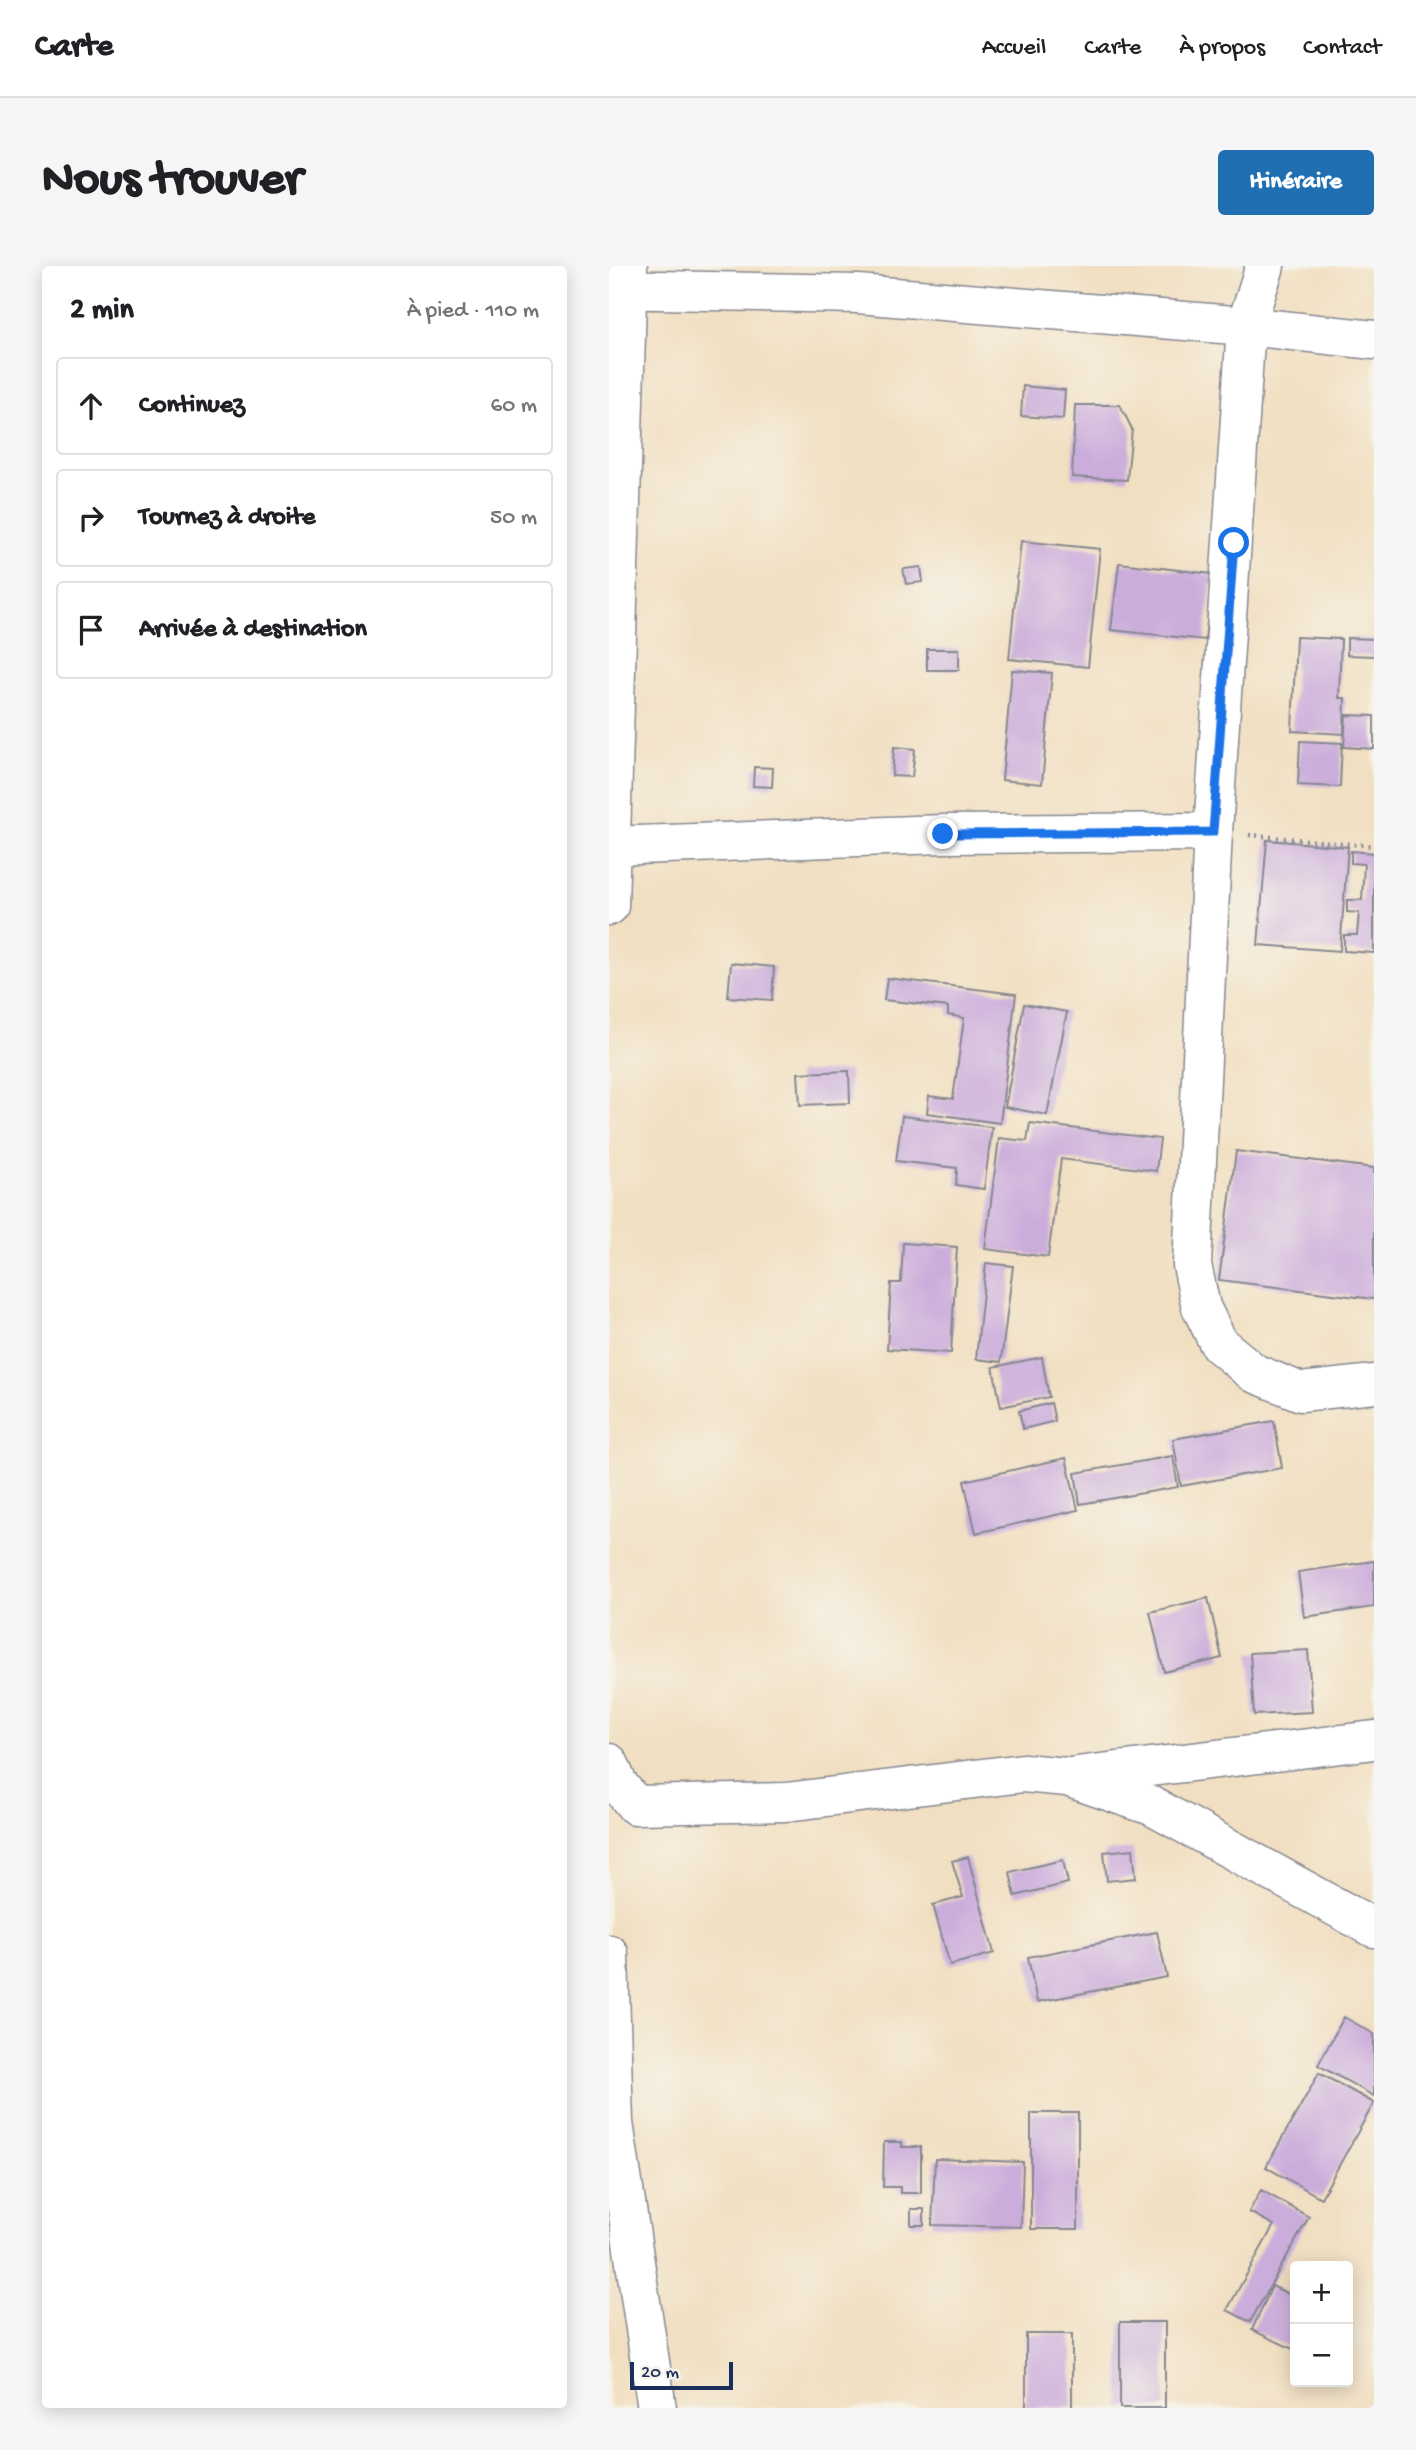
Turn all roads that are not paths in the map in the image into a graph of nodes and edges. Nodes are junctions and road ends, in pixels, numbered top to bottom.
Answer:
1 (1265, 266) edge
2 (861, 280) edge
3 (622, 282) edge
4 (1246, 326) junction
5 (1374, 340) edge
6 (1213, 832) junction
7 (610, 846) edge
8 (609, 906) edge
9 (1374, 1384) edge
10 (1374, 1740) edge
11 (609, 1763) edge
12 (1067, 1777) junction
13 (1374, 1928) edge
14 (609, 1954) edge
15 (611, 2129) edge
16 (657, 2408) edge

1 - 4 street
2 - 3 street
2 - 4 street
3 - 7 street
4 - 5 street
4 - 6 street
6 - 7 street
6 - 9 street
7 - 8 street
10 - 12 street
11 - 12 street
12 - 13 street
14 - 15 street
15 - 16 street

